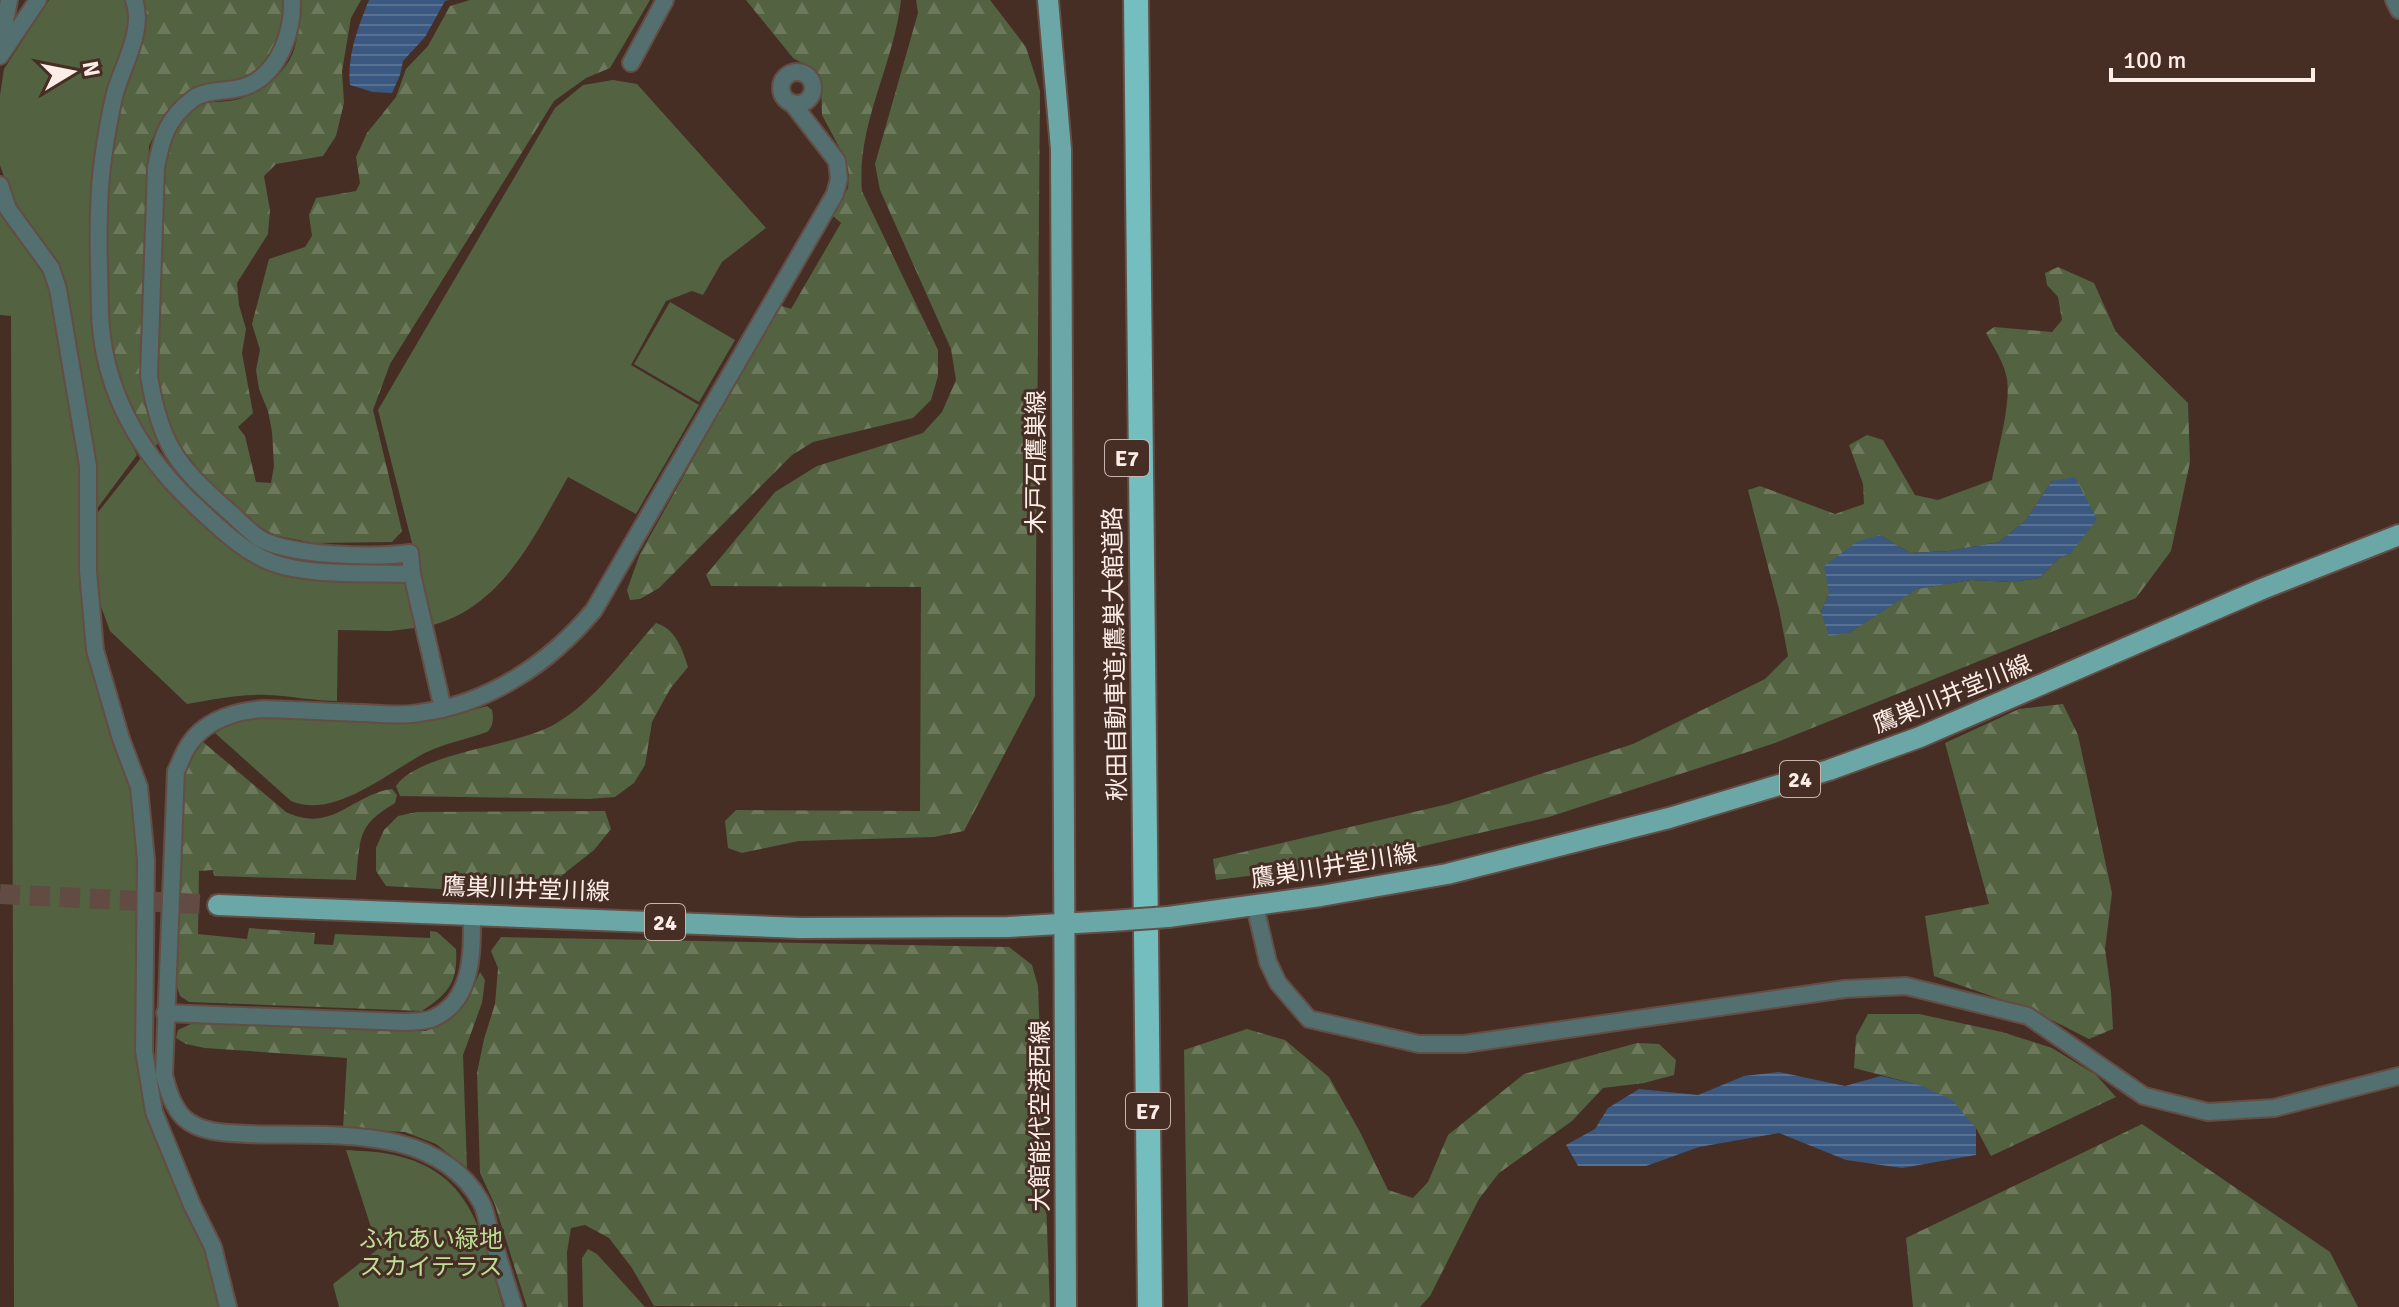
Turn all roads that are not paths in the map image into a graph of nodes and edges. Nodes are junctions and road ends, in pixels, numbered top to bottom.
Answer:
1 (9, 0) edge
2 (38, 0) edge
3 (134, 0) edge
4 (292, 0) edge
5 (665, 0) edge
6 (1048, 0) edge
7 (1123, 0) edge
8 (1136, 0) edge
9 (2394, 0) edge
10 (2399, 10) edge
11 (0, 49) edge
12 (0, 56) edge
13 (631, 63) dead end
14 (792, 103) dead end
15 (0, 185) edge
16 (2399, 535) edge
17 (412, 574) junction
18 (443, 709) junction
19 (218, 905) tunnel mouth
20 (1255, 906) junction
21 (472, 913) junction
22 (1065, 925) junction
23 (165, 1013) junction
24 (2399, 1070) edge
25 (2399, 1076) edge
26 (2366, 1084) junction
27 (228, 1307) edge
28 (514, 1307) edge
29 (1066, 1307) edge
30 (1135, 1307) edge
31 (1150, 1307) edge

1 - 11 street
2 - 12 street
3 - 17 street
4 - 17 street
5 - 13 street
6 - 22 main road, 木戸石鷹巣線
7 - 30 highway, 秋田自動車道;鷹巣大館道路 / E7
8 - 31 highway, 秋田自動車道;鷹巣大館道路 / E7
9 - 10 street
14 - 18 street
15 - 27 street
16 - 20 main road, 鷹巣川井堂川線 / 24
17 - 18 street
18 - 23 street
19 - 21 main road, 鷹巣川井堂川線 / 24
20 - 22 main road, 鷹巣川井堂川線 / 24, bridge
20 - 26 street
21 - 22 main road, 鷹巣川井堂川線 / 24
21 - 23 street
22 - 29 main road, 大館能代空港西線
23 - 28 street
24 - 26 street
25 - 26 street

